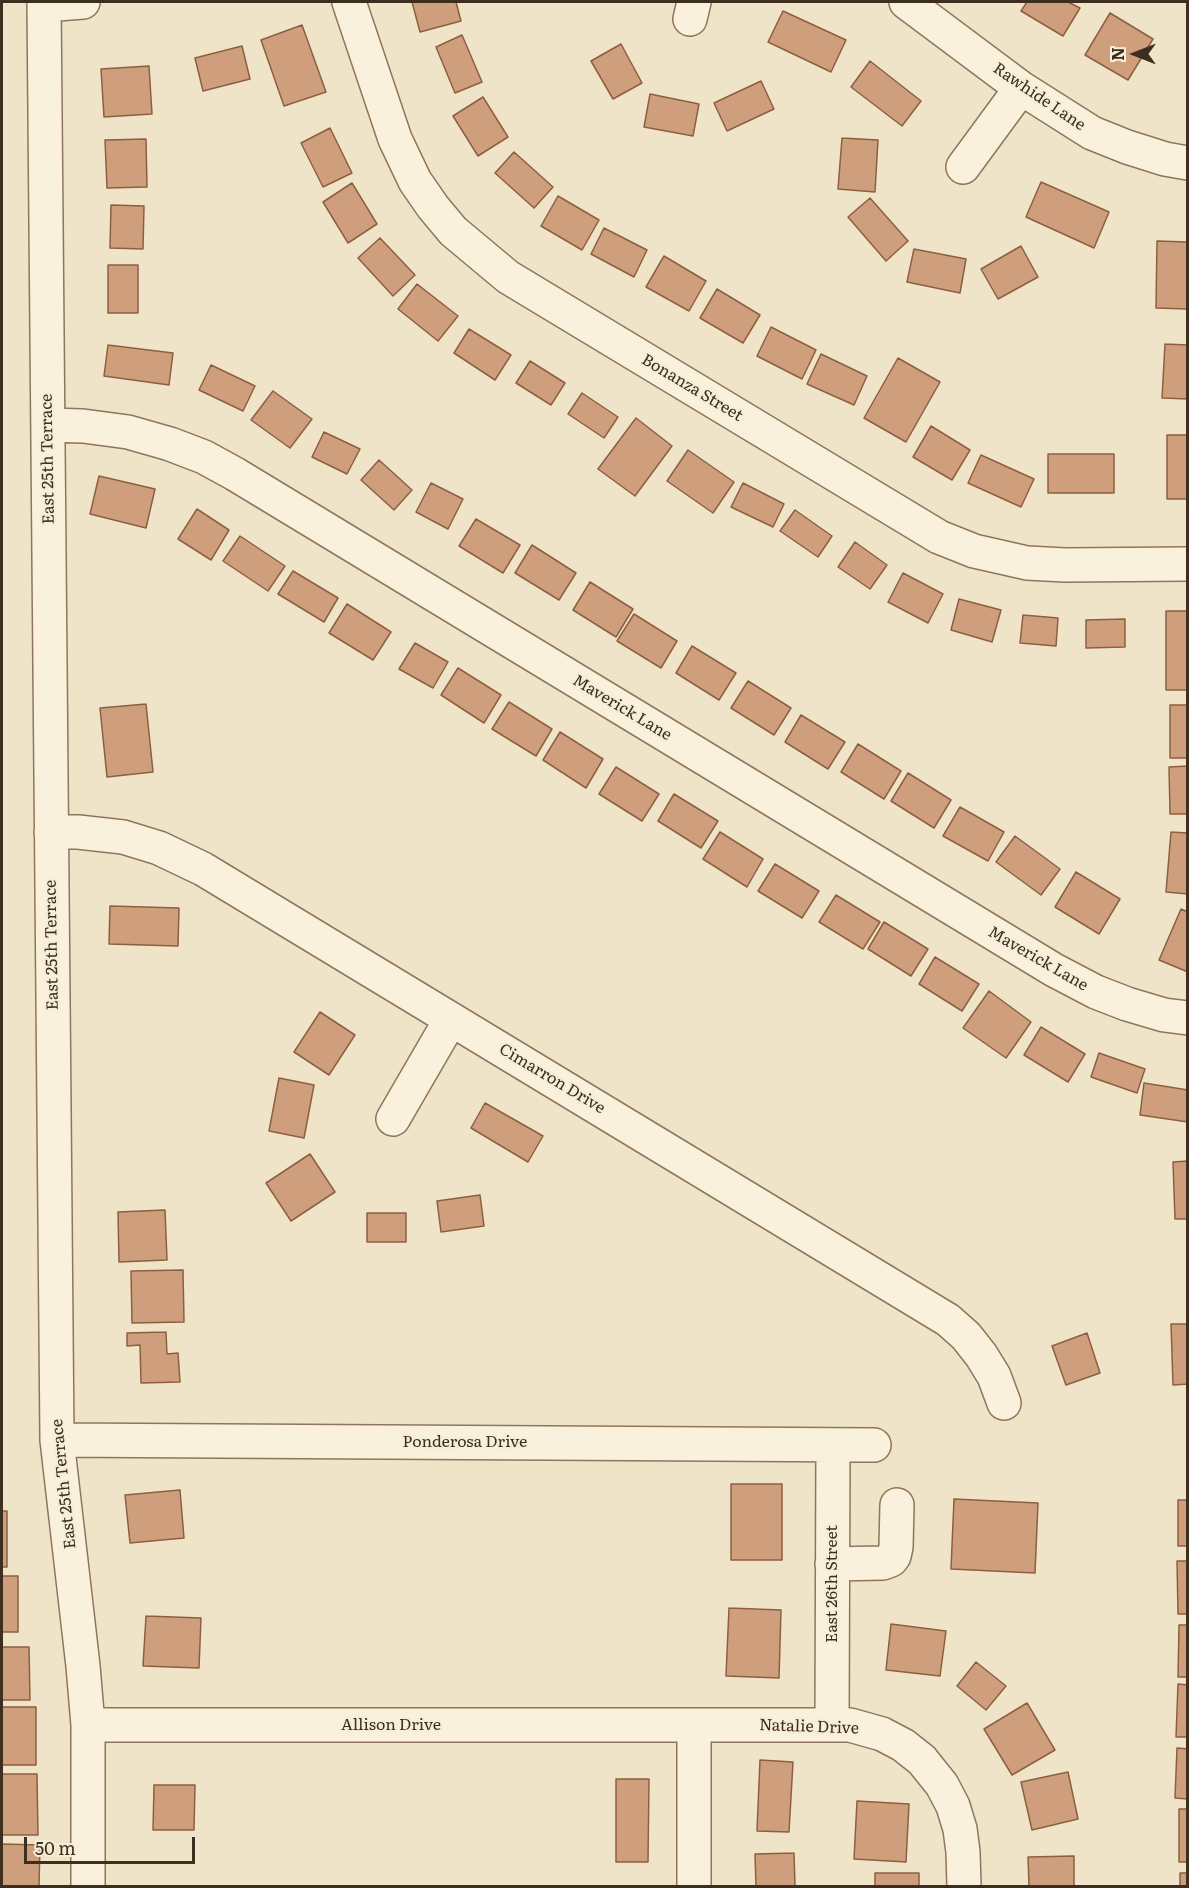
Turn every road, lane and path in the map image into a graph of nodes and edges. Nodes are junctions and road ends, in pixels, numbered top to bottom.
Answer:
1 (83, 2) edge
2 (349, 2) edge
3 (906, 2) edge
4 (44, 3) edge
5 (1021, 88) junction
6 (1188, 163) edge
7 (963, 167) dead end
8 (48, 425) junction
9 (1188, 564) edge
10 (51, 832) junction
11 (1188, 1018) edge
12 (452, 1019) junction
13 (393, 1119) dead end
14 (1004, 1403) dead end
15 (57, 1440) junction
16 (833, 1444) junction
17 (874, 1444) dead end
18 (897, 1505) dead end
19 (832, 1564) junction
20 (832, 1724) junction
21 (88, 1725) junction
22 (693, 1726) junction
23 (88, 1887) edge
24 (694, 1887) edge
25 (964, 1887) edge

1 - 4 street
2 - 9 street, Bonanza Street
3 - 5 street, Rawhide Lane
4 - 8 street, East 25th Terrace
5 - 6 street, Rawhide Lane
5 - 7 street
8 - 10 street, East 25th Terrace
8 - 11 street, Maverick Lane
10 - 12 street, Cimarron Drive
10 - 15 street, East 25th Terrace
12 - 13 street
12 - 14 street, Cimarron Drive
15 - 16 street, Ponderosa Drive
15 - 21 street, East 25th Terrace
16 - 17 street, Ponderosa Drive
16 - 19 street, East 26th Street
18 - 19 street
19 - 20 street, East 26th Street
20 - 22 street, Natalie Drive
20 - 25 street, Natalie Drive
21 - 22 street, Allison Drive
21 - 23 street, East 25th Terrace
22 - 24 street

